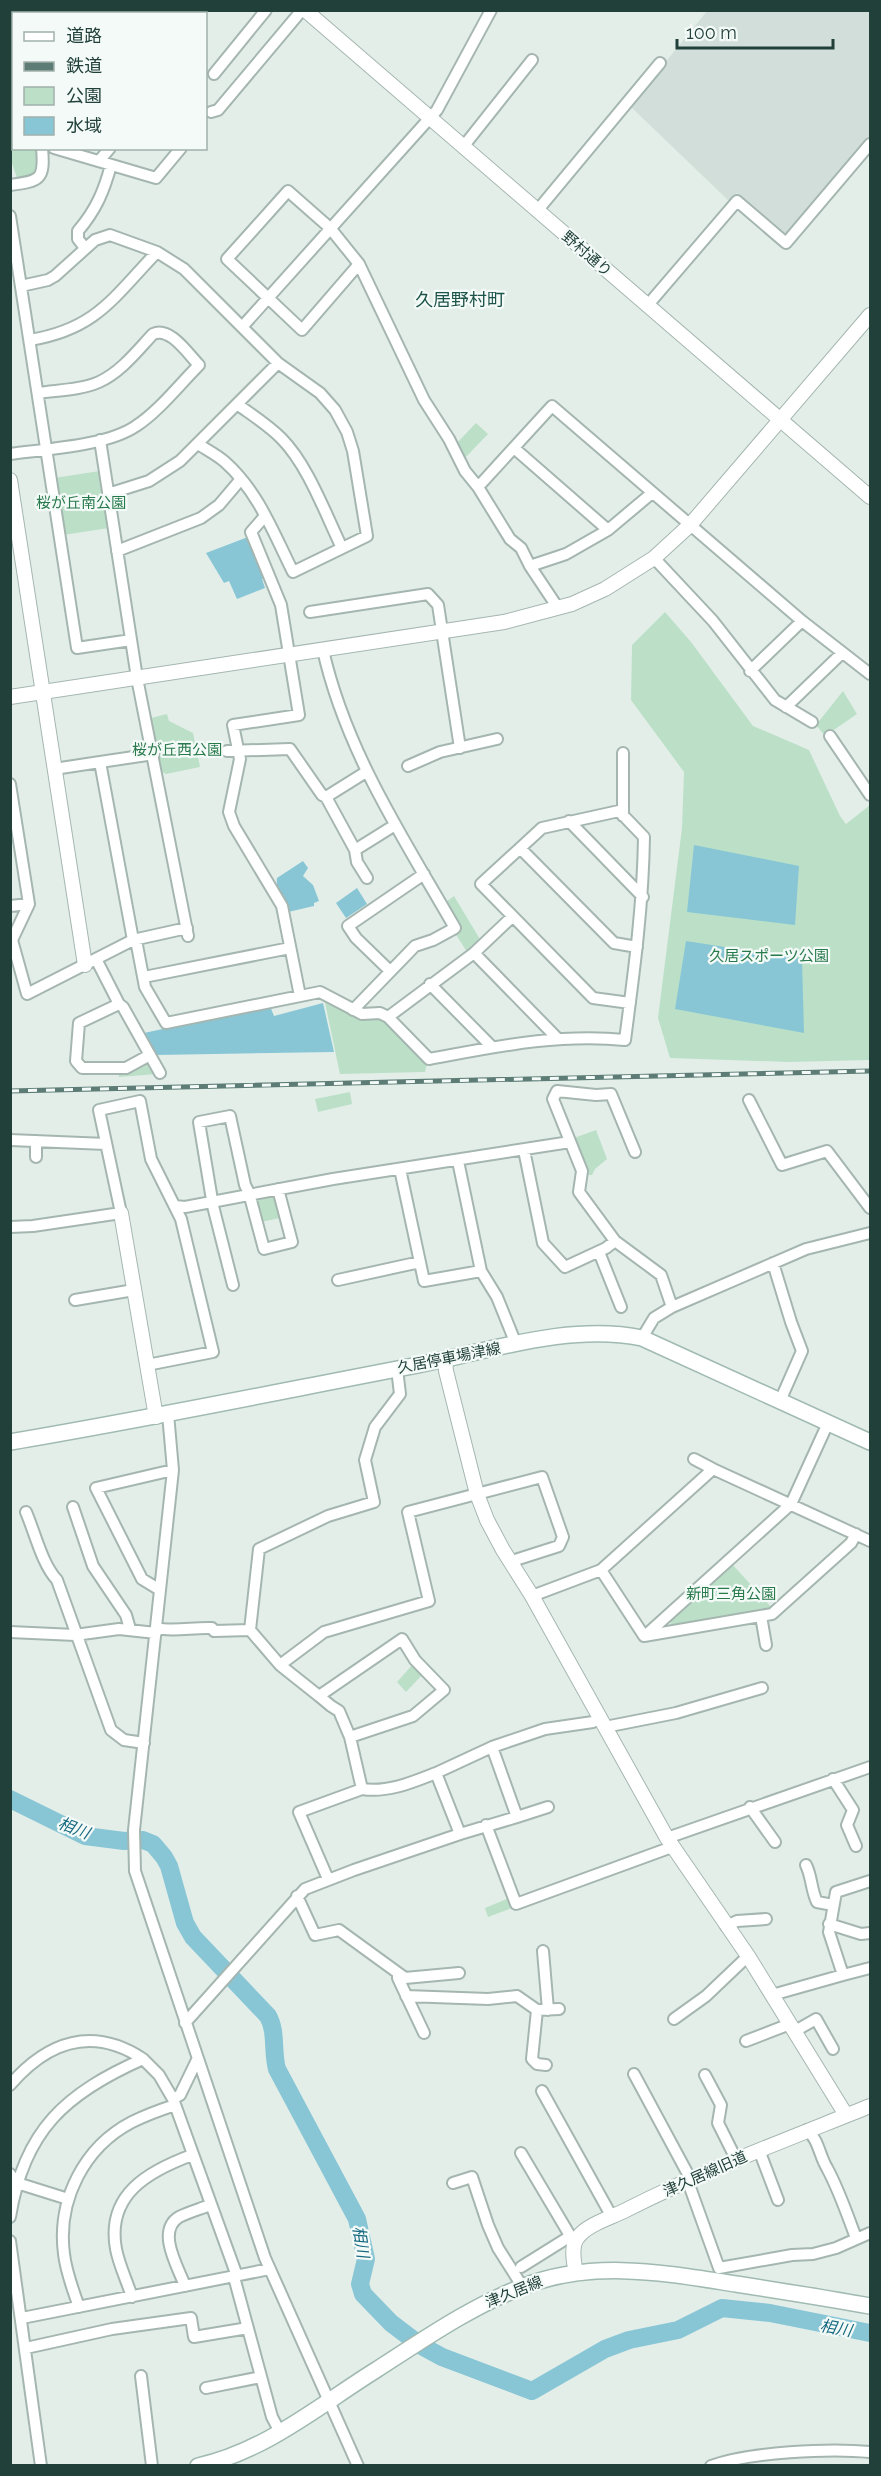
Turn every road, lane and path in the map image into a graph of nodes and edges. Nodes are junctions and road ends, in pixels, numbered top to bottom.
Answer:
1 (266, 10) edge
2 (304, 10) edge
3 (491, 10) edge
4 (532, 60) dead end
5 (660, 63) dead end
6 (214, 74) dead end
7 (207, 113) edge
8 (430, 118) junction
9 (870, 144) edge
10 (464, 147) junction
11 (42, 150) edge
12 (61, 150) edge
13 (108, 150) edge
14 (179, 150) edge
15 (99, 161) junction
16 (111, 165) junction
17 (10, 185) edge
18 (537, 211) junction
19 (10, 216) edge
20 (334, 224) junction
21 (85, 248) junction
22 (157, 252) junction
23 (359, 264) junction
24 (21, 286) junction
25 (268, 298) junction
26 (647, 306) junction
27 (870, 315) edge
28 (242, 327) junction
29 (30, 340) junction
30 (278, 363) junction
31 (38, 393) junction
32 (237, 404) junction
33 (780, 420) junction
34 (100, 440) junction
35 (198, 444) junction
36 (514, 448) junction
37 (46, 449) junction
38 (10, 454) edge
39 (242, 479) junction
40 (10, 480) edge
41 (478, 487) junction
42 (652, 493) junction
43 (108, 494) junction
44 (870, 497) edge
45 (265, 516) junction
46 (690, 525) junction
47 (608, 530) junction
48 (342, 548) junction
49 (117, 550) junction
50 (654, 558) junction
51 (530, 566) junction
52 (558, 608) junction
53 (310, 612) dead end
54 (802, 621) junction
55 (442, 631) junction
56 (131, 640) junction
57 (323, 650) junction
58 (289, 654) junction
59 (842, 654) junction
60 (750, 671) junction
61 (870, 674) edge
62 (137, 678) junction
63 (44, 692) junction
64 (10, 697) edge
65 (786, 707) junction
66 (812, 722) dead end
67 (830, 736) dead end
68 (497, 739) dead end
69 (460, 748) junction
70 (232, 751) junction
71 (623, 753) dead end
72 (154, 754) junction
73 (100, 762) junction
74 (408, 766) dead end
75 (54, 769) junction
76 (366, 772) junction
77 (11, 791) edge
78 (870, 795) edge
79 (326, 797) junction
80 (624, 816) junction
81 (568, 820) junction
82 (395, 825) junction
83 (15, 848) edge
84 (520, 848) junction
85 (355, 850) junction
86 (424, 874) junction
87 (367, 878) dead end
88 (643, 897) junction
89 (29, 904) junction
90 (10, 906) edge
91 (512, 917) junction
92 (134, 940) junction
93 (11, 942) edge
94 (637, 947) junction
95 (290, 948) junction
96 (474, 952) junction
97 (90, 962) junction
98 (390, 970) junction
99 (144, 977) junction
100 (430, 984) junction
101 (300, 996) junction
102 (630, 1003) junction
103 (119, 1004) junction
104 (353, 1010) junction
105 (388, 1017) junction
106 (558, 1039) junction
107 (492, 1047) junction
108 (150, 1055) junction
109 (160, 1073) dead end
110 (749, 1100) dead end
111 (10, 1140) edge
112 (36, 1141) junction
113 (570, 1142) junction
114 (106, 1144) junction
115 (524, 1150) junction
116 (635, 1152) dead end
117 (36, 1157) dead end
118 (458, 1161) junction
119 (400, 1169) junction
120 (278, 1189) junction
121 (249, 1193) junction
122 (213, 1200) junction
123 (175, 1206) junction
124 (870, 1208) edge
125 (121, 1213) junction
126 (10, 1227) edge
127 (870, 1233) edge
128 (615, 1241) junction
129 (599, 1252) junction
130 (420, 1262) junction
131 (773, 1263) junction
132 (481, 1271) junction
133 (338, 1280) dead end
134 (233, 1285) dead end
135 (134, 1290) junction
136 (75, 1300) dead end
137 (621, 1307) dead end
138 (672, 1307) junction
139 (642, 1338) junction
140 (516, 1344) junction
141 (445, 1359) junction
142 (147, 1365) junction
143 (397, 1369) junction
144 (780, 1401) junction
145 (162, 1415) junction
146 (828, 1423) junction
147 (10, 1442) edge
148 (870, 1442) edge
149 (694, 1459) dead end
150 (713, 1469) junction
151 (173, 1470) junction
152 (477, 1494) junction
153 (791, 1504) junction
154 (73, 1507) dead end
155 (26, 1512) dead end
156 (856, 1534) junction
157 (870, 1540) edge
158 (512, 1561) junction
159 (601, 1570) junction
160 (160, 1590) junction
161 (532, 1596) junction
162 (761, 1616) junction
163 (130, 1629) junction
164 (156, 1630) junction
165 (250, 1630) junction
166 (10, 1632) edge
167 (75, 1635) junction
168 (644, 1636) junction
169 (766, 1645) dead end
170 (280, 1665) junction
171 (762, 1688) dead end
172 (320, 1696) junction
173 (603, 1723) junction
174 (350, 1737) junction
175 (144, 1743) junction
176 (492, 1747) junction
177 (870, 1767) edge
178 (436, 1773) junction
179 (833, 1779) junction
180 (362, 1789) junction
181 (548, 1807) dead end
182 (750, 1807) junction
183 (517, 1817) junction
184 (486, 1825) junction
185 (460, 1834) junction
186 (669, 1842) junction
187 (775, 1842) dead end
188 (856, 1846) dead end
189 (806, 1865) dead end
190 (328, 1879) junction
191 (870, 1881) edge
192 (297, 1896) junction
193 (833, 1905) junction
194 (766, 1919) dead end
195 (829, 1924) junction
196 (726, 1926) junction
197 (870, 1933) edge
198 (543, 1951) dead end
199 (748, 1956) junction
200 (870, 1968) edge
201 (398, 1973) junction
202 (459, 1973) dead end
203 (843, 1976) junction
204 (772, 1995) junction
205 (406, 1996) junction
206 (548, 2010) junction
207 (674, 2019) dead end
208 (185, 2023) junction
209 (792, 2027) junction
210 (424, 2033) dead end
211 (746, 2041) dead end
212 (833, 2049) dead end
213 (143, 2059) junction
214 (197, 2060) junction
215 (546, 2065) dead end
216 (634, 2074) dead end
217 (705, 2075) dead end
218 (10, 2085) edge
219 (542, 2091) dead end
220 (174, 2102) junction
221 (870, 2106) edge
222 (846, 2115) junction
223 (807, 2130) junction
224 (759, 2150) junction
225 (521, 2153) dead end
226 (192, 2155) junction
227 (736, 2159) junction
228 (14, 2178) edge
229 (688, 2179) junction
230 (453, 2183) dead end
231 (68, 2199) junction
232 (778, 2200) dead end
233 (210, 2205) junction
234 (10, 2217) edge
235 (612, 2217) junction
236 (870, 2234) edge
237 (856, 2238) junction
238 (572, 2240) junction
239 (10, 2241) edge
240 (521, 2267) dead end
241 (270, 2269) junction
242 (576, 2273) junction
243 (718, 2275) junction
244 (235, 2276) junction
245 (185, 2286) junction
246 (522, 2286) junction
247 (132, 2297) junction
248 (870, 2306) edge
249 (80, 2307) junction
250 (22, 2318) junction
251 (248, 2328) junction
252 (26, 2349) junction
253 (141, 2376) dead end
254 (261, 2377) junction
255 (206, 2388) dead end
256 (328, 2400) junction
257 (280, 2432) junction
258 (870, 2452) edge
259 (40, 2466) edge
260 (152, 2466) edge
261 (198, 2466) edge
262 (358, 2466) edge
263 (711, 2466) edge

1 - 6 street
2 - 7 street
2 - 8 street, 野村通り
3 - 8 street
4 - 10 street
5 - 18 street
8 - 10 street, 野村通り
8 - 20 street
9 - 26 street
10 - 18 street, 野村通り
11 - 17 street
12 - 15 street
13 - 15 street
14 - 16 street
15 - 16 street
16 - 21 street
18 - 26 street, 野村通り
19 - 24 street
20 - 23 street
20 - 25 street
20 - 25 street
21 - 22 street
21 - 24 street
22 - 28 street
22 - 29 street
23 - 25 street
23 - 41 street
24 - 29 street
25 - 28 street
26 - 33 street, 野村通り
27 - 33 street
28 - 30 street
29 - 31 street
30 - 32 street
30 - 48 street
31 - 34 street
31 - 37 street
32 - 35 street
32 - 48 street
33 - 44 street, 野村通り
33 - 46 street
34 - 37 street
34 - 43 street
35 - 39 street
35 - 43 street
36 - 41 street
36 - 42 street
36 - 47 street
37 - 38 street
37 - 56 street
39 - 45 street
39 - 49 street
40 - 63 street
41 - 51 street
42 - 46 street
42 - 47 street
43 - 49 street
45 - 48 street
45 - 58 street
46 - 50 street
46 - 54 street
47 - 51 street
49 - 56 street
50 - 52 street
50 - 60 street
51 - 52 street
52 - 55 street
53 - 55 street
54 - 59 street
54 - 60 street
55 - 57 street
55 - 69 street
56 - 62 street
57 - 58 street
57 - 76 street
58 - 62 street
58 - 70 street
59 - 61 street
59 - 65 street
60 - 65 street
62 - 63 street
62 - 72 street
63 - 64 street
63 - 75 street
65 - 66 street
67 - 78 street
68 - 69 street
69 - 74 street
70 - 79 street
70 - 95 street
71 - 80 street
72 - 73 street
72 - 92 street
73 - 75 street
73 - 92 street
75 - 97 street
76 - 79 street
76 - 82 street
77 - 83 street
79 - 85 street
80 - 81 street
80 - 88 street
81 - 84 street
81 - 88 street
82 - 85 street
82 - 86 street
83 - 89 street
84 - 91 street
84 - 94 street
85 - 87 street
86 - 98 street
86 - 98 street
88 - 94 street
89 - 90 street
89 - 93 street
91 - 96 street
91 - 102 street
92 - 97 street
92 - 99 street
93 - 97 street
94 - 102 street
95 - 99 street
95 - 101 street
96 - 100 street
96 - 106 street
97 - 103 street
98 - 104 street
99 - 101 street
100 - 105 street
100 - 107 street
101 - 104 street
102 - 106 street
103 - 108 street
103 - 108 street
104 - 105 street
105 - 107 street
106 - 107 street
108 - 109 street
110 - 124 street
111 - 112 street
112 - 114 street
112 - 117 street
113 - 115 street
113 - 116 street
113 - 128 street
114 - 123 street
114 - 125 street
115 - 118 street
115 - 129 street
118 - 119 street
118 - 132 street
119 - 120 street
119 - 130 street
120 - 121 street
120 - 121 street
121 - 122 street
121 - 122 street
122 - 123 street
122 - 134 street
123 - 142 street
125 - 126 street
125 - 135 street
127 - 131 street
128 - 129 street
128 - 138 street
129 - 137 street
130 - 132 street
130 - 133 street
131 - 138 street
131 - 144 street
132 - 140 street
135 - 136 street
135 - 142 street
138 - 139 street
139 - 140 main road, 久居停車場津線
139 - 144 main road, 久居停車場津線
140 - 141 main road, 久居停車場津線
141 - 143 main road, 久居停車場津線
141 - 152 street
142 - 145 street
143 - 145 main road, 久居停車場津線
143 - 165 street
144 - 146 main road, 久居停車場津線
145 - 147 main road, 久居停車場津線
145 - 151 street
146 - 148 main road, 久居停車場津線
146 - 153 street
149 - 150 street
150 - 153 street
150 - 159 street
151 - 160 street
151 - 160 street
152 - 158 street
152 - 158 street
152 - 170 street
153 - 156 street
153 - 168 street
154 - 163 street
155 - 167 street
156 - 157 street
156 - 162 street
158 - 161 street
159 - 161 street
159 - 168 street
160 - 164 street
161 - 173 street
162 - 168 street
162 - 169 street
163 - 164 street
163 - 167 street
164 - 165 street
164 - 175 street
165 - 170 street
166 - 167 street
167 - 175 street
170 - 172 street
171 - 173 street
172 - 174 street
172 - 174 street
173 - 176 street
173 - 186 street
174 - 180 street
175 - 208 street
176 - 178 street
176 - 183 street
177 - 179 street
178 - 180 street
178 - 185 street
179 - 182 street
179 - 188 street
180 - 190 street
181 - 183 street
182 - 186 street
182 - 187 street
183 - 184 street
184 - 185 street
184 - 186 street
185 - 190 street
186 - 196 street
189 - 193 street
190 - 192 street
191 - 193 street
192 - 201 street
192 - 208 street
193 - 195 street
194 - 196 street
195 - 197 street
195 - 203 street
196 - 199 street
198 - 206 street
199 - 204 street
199 - 207 street
200 - 203 street
201 - 202 street
201 - 205 street
203 - 204 street
204 - 209 street
205 - 206 street
205 - 210 street
206 - 215 street
208 - 214 street
209 - 211 street
209 - 212 street
209 - 222 street
213 - 218 street
213 - 220 street
213 - 228 street
214 - 220 street
214 - 241 street
216 - 229 street
217 - 227 street
219 - 235 street
220 - 226 street
220 - 231 street
221 - 222 street, 津久居線旧道
222 - 223 street, 津久居線旧道
223 - 224 street, 津久居線旧道
223 - 237 street
224 - 227 street, 津久居線旧道
224 - 232 street
225 - 238 street
226 - 233 street
226 - 247 street
227 - 229 street, 津久居線旧道
228 - 231 street
228 - 234 street
229 - 235 street, 津久居線旧道
229 - 243 street
230 - 246 street
231 - 249 street
233 - 244 street
233 - 245 street
235 - 238 street, 津久居線旧道
236 - 237 street
237 - 243 street
238 - 240 street
238 - 242 street
239 - 250 street
241 - 244 street
241 - 256 street
242 - 243 main road, 津久居線
242 - 246 main road, 津久居線
243 - 248 main road, 津久居線
244 - 245 street
244 - 251 street
245 - 247 street
246 - 256 main road, 津久居線
247 - 249 street
249 - 250 street
250 - 252 street
251 - 252 street
251 - 254 street
252 - 259 street
253 - 260 street
254 - 255 street
254 - 257 street
256 - 257 main road, 津久居線
256 - 262 street
257 - 261 main road, 津久居線
258 - 263 street

